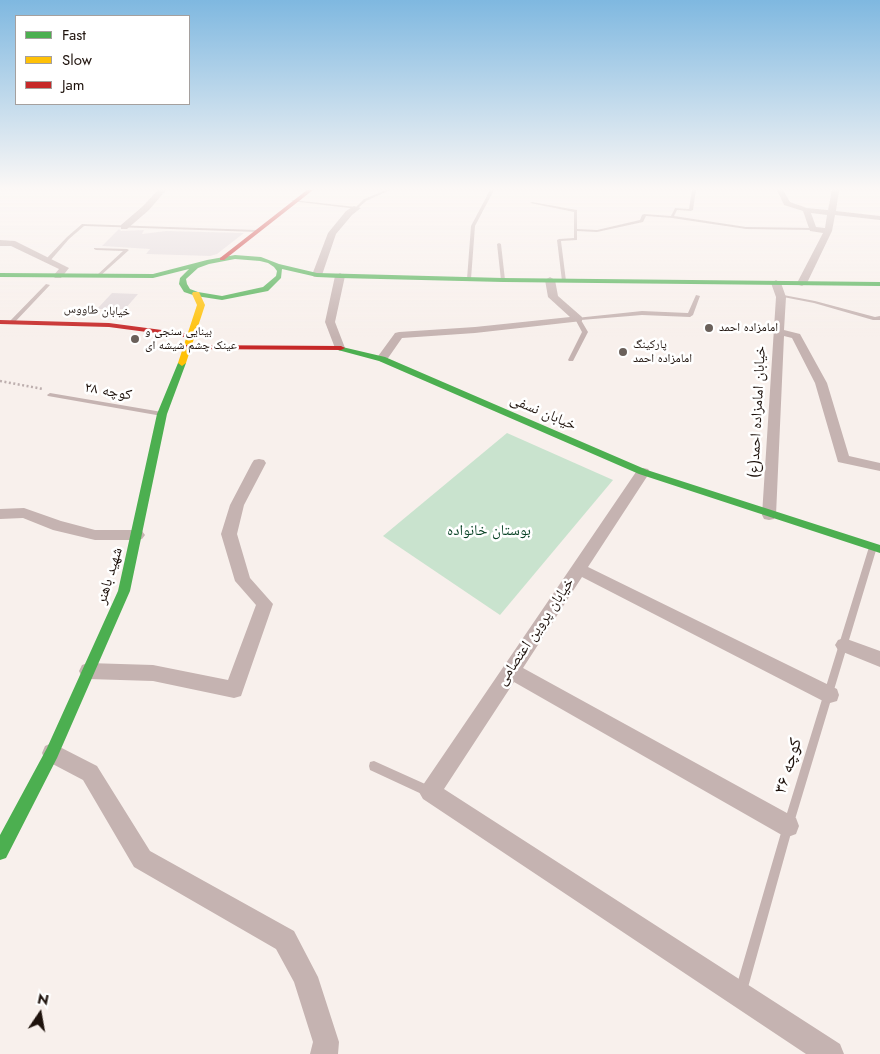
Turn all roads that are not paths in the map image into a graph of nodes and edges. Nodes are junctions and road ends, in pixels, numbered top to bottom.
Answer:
1 (67, 239) edge
2 (247, 239) edge
3 (255, 239) edge
4 (330, 239) edge
5 (473, 239) edge
6 (573, 239) edge
7 (824, 239) edge
8 (0, 243) edge
9 (499, 244) dead end
10 (96, 248) dead end
11 (222, 259) junction
12 (261, 259) junction
13 (48, 260) junction
14 (208, 262) junction
15 (277, 266) junction
16 (0, 275) edge
17 (317, 275) junction
18 (58, 276) junction
19 (98, 276) junction
20 (153, 276) junction
21 (340, 276) junction
22 (469, 279) junction
23 (503, 280) junction
24 (550, 280) junction
25 (564, 280) junction
26 (274, 283) junction
27 (802, 283) junction
28 (880, 284) edge
29 (48, 285) dead end
30 (778, 289) junction
31 (192, 292) junction
32 (237, 296) junction
33 (698, 296) dead end
34 (880, 318) edge
35 (578, 319) junction
36 (0, 322) edge
37 (12, 322) junction
38 (779, 332) junction
39 (190, 341) junction
40 (340, 348) junction
41 (382, 359) junction
42 (571, 360) dead end
43 (50, 395) road end
44 (162, 414) junction
45 (258, 463) dead end
46 (880, 467) edge
47 (643, 472) junction
48 (0, 514) edge
49 (769, 515) junction
50 (137, 536) junction
51 (876, 548) edge
52 (579, 569) junction
53 (844, 645) junction
54 (880, 659) edge
55 (88, 671) junction
56 (511, 671) junction
57 (830, 695) junction
58 (52, 753) junction
59 (374, 766) dead end
60 (430, 792) junction
61 (788, 826) junction
62 (0, 852) edge
63 (740, 996) junction
64 (324, 1054) edge
65 (830, 1054) edge

1 - 13 lane
2 - 11 street
3 - 12 street
4 - 17 street
5 - 22 lane
6 - 25 lane
7 - 27 street
8 - 13 street
9 - 23 lane
10 - 19 lane
11 - 12 street
11 - 14 street
12 - 15 street
13 - 18 street
14 - 20 street
14 - 31 street, شهید باهنر
15 - 17 street
15 - 26 street
16 - 18 street
17 - 21 street
17 - 26 street
18 - 19 street
19 - 20 street
20 - 31 street
21 - 22 street
21 - 40 street
22 - 23 street
23 - 24 street
24 - 25 street
24 - 35 street
25 - 30 street
26 - 32 street
27 - 28 street
27 - 30 street
29 - 37 lane
30 - 34 lane
30 - 38 street, خیابان امامزاده احمد(ع)
31 - 32 street
31 - 39 street, شهید باهنر
32 - 39 street
33 - 35 lane
35 - 41 street
35 - 42 lane
36 - 37 street, خیابان طاووس
37 - 39 street, خیابان طاووس
38 - 46 street
38 - 49 street, خیابان امامزاده احمد(ع)
39 - 40 street, خیابان نسفی
39 - 44 street, شهید باهنر
40 - 41 street, خیابان نسفی
41 - 47 street, خیابان نسفی
43 - 44 lane, کوچه ۲۸
44 - 50 street, شهید باهنر
45 - 55 street
47 - 49 street, خیابان نسفی
47 - 52 street, خیابان پروین اعتصامی
48 - 50 street
49 - 51 street, خیابان نسفی
50 - 55 street, شهید باهنر
51 - 53 lane, کوچه ۳۶
52 - 56 street, خیابان پروین اعتصامی
52 - 57 street
53 - 54 street
53 - 57 lane, کوچه ۳۶
55 - 58 street, شهید باهنر
56 - 60 street, خیابان پروین اعتصامی
56 - 61 street
57 - 61 lane, کوچه ۳۶
58 - 62 street, شهید باهنر
58 - 64 street
59 - 60 lane
60 - 63 street
61 - 63 lane, کوچه ۳۶
63 - 65 street

